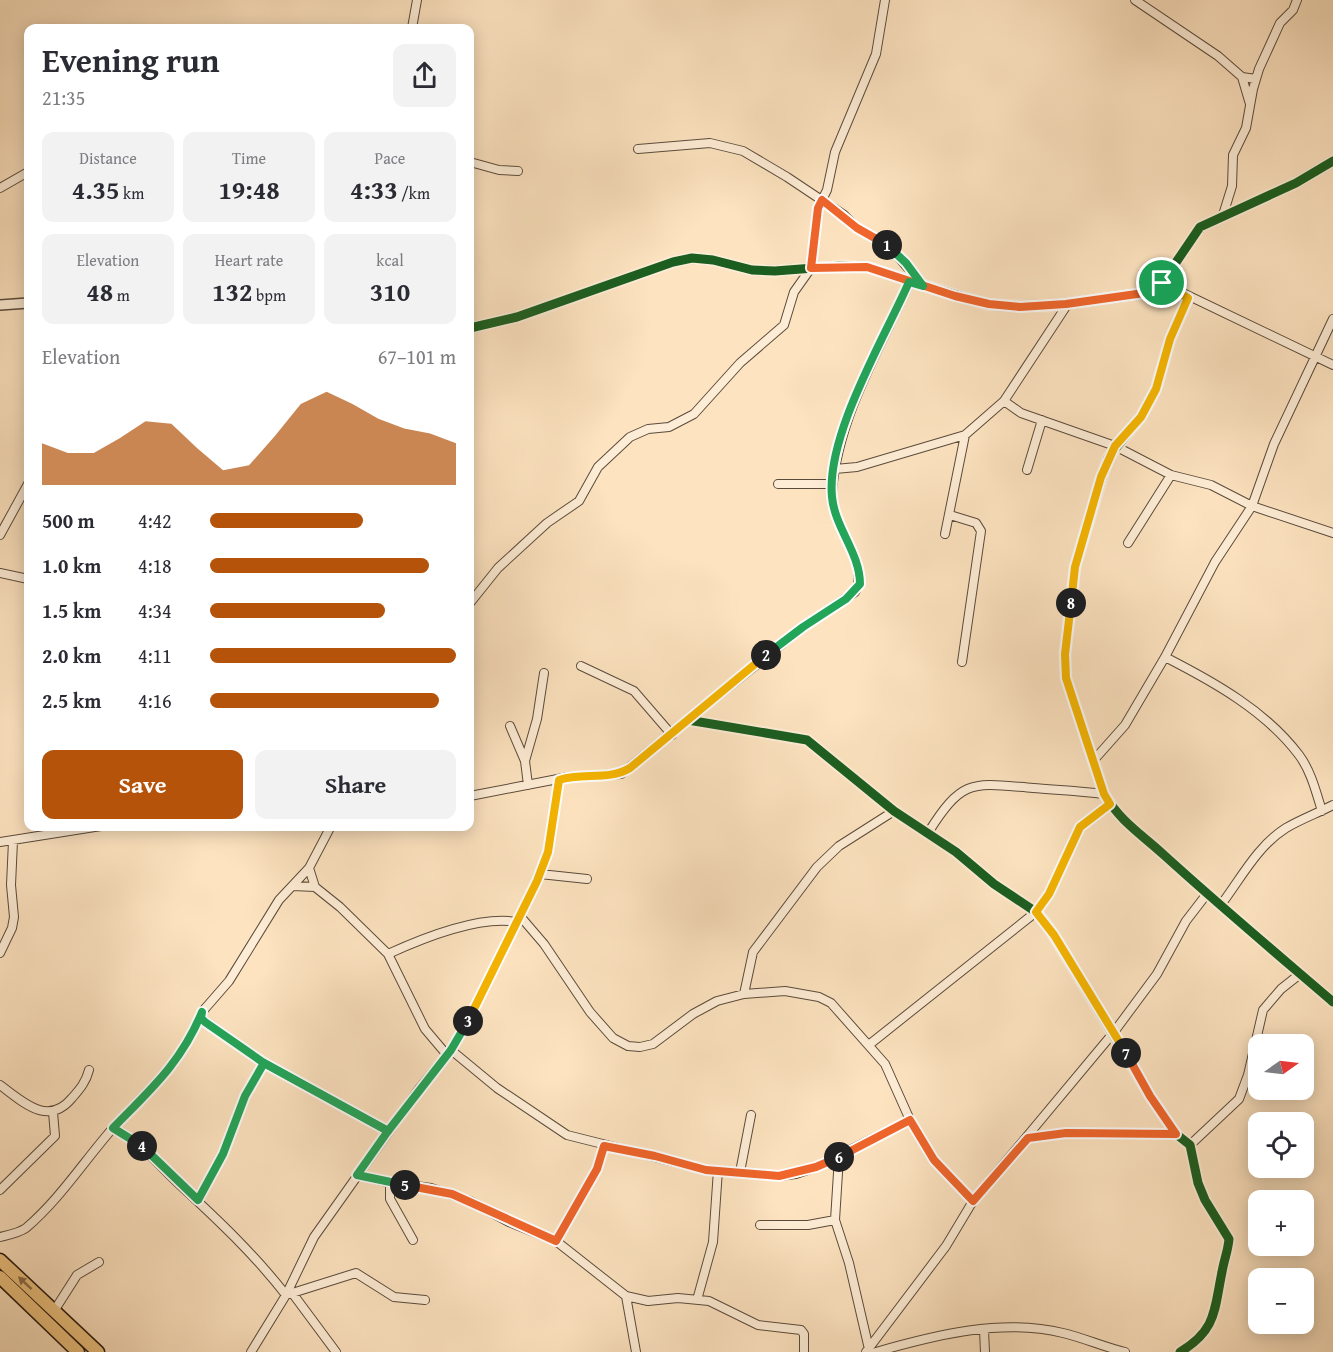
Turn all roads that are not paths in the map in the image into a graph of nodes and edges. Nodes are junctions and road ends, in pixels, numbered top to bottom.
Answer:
1 (417, 0) edge
2 (885, 0) edge
3 (1135, 0) edge
4 (1297, 0) edge
5 (413, 24) edge
6 (1242, 77) junction
7 (1256, 79) junction
8 (1250, 106) junction
9 (638, 149) dead end
10 (1333, 161) edge
11 (474, 163) edge
12 (518, 171) dead end
13 (24, 174) edge
14 (0, 188) edge
15 (822, 200) junction
16 (1222, 214) junction
17 (811, 268) junction
18 (909, 282) junction
19 (1162, 283) junction
20 (923, 286) junction
21 (1188, 298) junction
22 (24, 303) edge
23 (1066, 304) junction
24 (0, 305) edge
25 (1333, 319) edge
26 (474, 326) edge
27 (1313, 357) junction
28 (1333, 364) edge
29 (1004, 401) junction
30 (1042, 420) junction
31 (964, 435) junction
32 (1115, 446) junction
33 (835, 469) junction
34 (1027, 470) dead end
35 (1171, 474) junction
36 (778, 484) dead end
37 (833, 484) junction
38 (24, 491) edge
39 (1252, 506) junction
40 (950, 515) junction
41 (1333, 533) edge
42 (945, 534) dead end
43 (0, 535) edge
44 (1128, 543) dead end
45 (0, 573) edge
46 (24, 578) edge
47 (474, 598) edge
48 (1165, 657) junction
49 (962, 662) dead end
50 (581, 666) dead end
51 (544, 674) dead end
52 (688, 720) junction
53 (510, 726) dead end
54 (672, 735) junction
55 (525, 761) junction
56 (1093, 761) junction
57 (559, 780) junction
58 (528, 785) junction
59 (1104, 794) junction
60 (474, 795) edge
61 (1110, 804) junction
62 (1333, 805) edge
63 (1322, 811) junction
64 (894, 812) junction
65 (58, 831) edge
66 (328, 831) edge
67 (928, 833) junction
68 (13, 841) junction
69 (0, 842) edge
70 (309, 868) junction
71 (540, 874) junction
72 (586, 879) dead end
73 (293, 886) junction
74 (315, 887) junction
75 (1206, 895) junction
76 (1220, 906) junction
77 (1036, 912) junction
78 (519, 919) junction
79 (0, 953) edge
80 (387, 954) junction
81 (1300, 974) junction
82 (744, 994) junction
83 (1333, 1002) edge
84 (202, 1012) junction
85 (1114, 1032) junction
86 (870, 1044) junction
87 (449, 1053) junction
88 (264, 1063) junction
89 (89, 1070) dead end
90 (0, 1085) edge
91 (52, 1112) junction
92 (751, 1115) dead end
93 (910, 1120) junction
94 (113, 1128) junction
95 (388, 1131) junction
96 (1176, 1134) junction
97 (1028, 1138) junction
98 (1190, 1145) junction
99 (604, 1146) junction
100 (839, 1157) junction
101 (718, 1170) junction
102 (740, 1172) junction
103 (357, 1175) junction
104 (390, 1183) junction
105 (0, 1190) edge
106 (198, 1200) junction
107 (973, 1201) junction
108 (835, 1220) junction
109 (760, 1224) dead end
110 (0, 1237) edge
111 (412, 1239) dead end
112 (556, 1241) junction
113 (0, 1260) edge
114 (99, 1262) dead end
115 (0, 1277) edge
116 (290, 1292) junction
117 (626, 1296) junction
118 (425, 1300) dead end
119 (697, 1300) junction
120 (54, 1311) junction
121 (984, 1330) junction
122 (1192, 1348) edge
123 (870, 1351) edge
124 (78, 1352) edge
125 (98, 1352) edge
126 (251, 1352) edge
127 (336, 1352) edge
128 (636, 1352) edge
129 (804, 1352) edge
130 (985, 1352) edge
131 (1125, 1352) edge
132 (1180, 1352) edge

1 - 5 street
2 - 15 street
3 - 6 street
4 - 7 street
6 - 7 street
6 - 8 street
7 - 8 street
8 - 16 street
9 - 15 street
10 - 16 street
11 - 12 street
13 - 14 street
15 - 17 street
15 - 20 street
16 - 19 street
17 - 18 street
17 - 26 street
17 - 47 street
18 - 20 street
18 - 33 street
19 - 21 street
19 - 23 street
20 - 23 street
21 - 27 street
21 - 32 street
22 - 24 street
23 - 29 street
25 - 27 street
27 - 28 street
27 - 39 street
29 - 30 street
29 - 31 street
30 - 32 street
30 - 34 street
31 - 33 street
31 - 40 street
32 - 35 street
32 - 56 street
33 - 37 street
35 - 39 street
35 - 44 street
36 - 37 street
37 - 52 street
38 - 43 street
39 - 41 street
39 - 48 street
40 - 42 street
40 - 49 street
45 - 46 street
48 - 56 street
48 - 63 street
50 - 54 street
51 - 55 street
52 - 54 street
52 - 64 street
53 - 55 street
54 - 57 street
55 - 58 street
56 - 59 street
57 - 58 street
57 - 71 street
58 - 60 street
59 - 61 street
59 - 67 street
61 - 75 street
61 - 77 street
62 - 63 street
63 - 76 street
64 - 67 street
64 - 82 street
65 - 68 street
66 - 70 street
67 - 77 street
68 - 69 street
68 - 79 street
70 - 73 street
70 - 74 street
71 - 72 street
71 - 78 street
73 - 74 street
73 - 84 street
74 - 80 street
75 - 76 street
75 - 85 street
76 - 81 street
77 - 85 street
77 - 86 street
78 - 80 street
78 - 82 street
78 - 87 street
80 - 87 street
81 - 83 street
81 - 98 street
82 - 86 street
84 - 88 street
84 - 94 street
85 - 96 street
85 - 97 street
86 - 93 street
87 - 95 street
87 - 99 street
88 - 95 street
88 - 106 street
89 - 91 street
90 - 91 street
91 - 105 street
92 - 102 street
93 - 100 street
93 - 107 street
94 - 106 street
94 - 110 street
95 - 103 street
96 - 97 street
96 - 98 street
97 - 107 street
98 - 122 street
99 - 101 street
99 - 112 street
100 - 102 street
100 - 108 street
101 - 102 street
101 - 119 street
103 - 104 street
103 - 116 street
104 - 111 street
104 - 112 street
106 - 116 street
107 - 123 street
108 - 109 street
108 - 123 street
112 - 117 street
120 -> 113 highway
114 - 120 street
115 - 124 highway
116 - 118 street
116 - 126 street
116 - 127 street
117 - 119 street
117 - 128 street
119 - 129 street
120 - 125 highway
121 - 123 street
121 - 130 street
121 - 131 street
122 - 132 street

